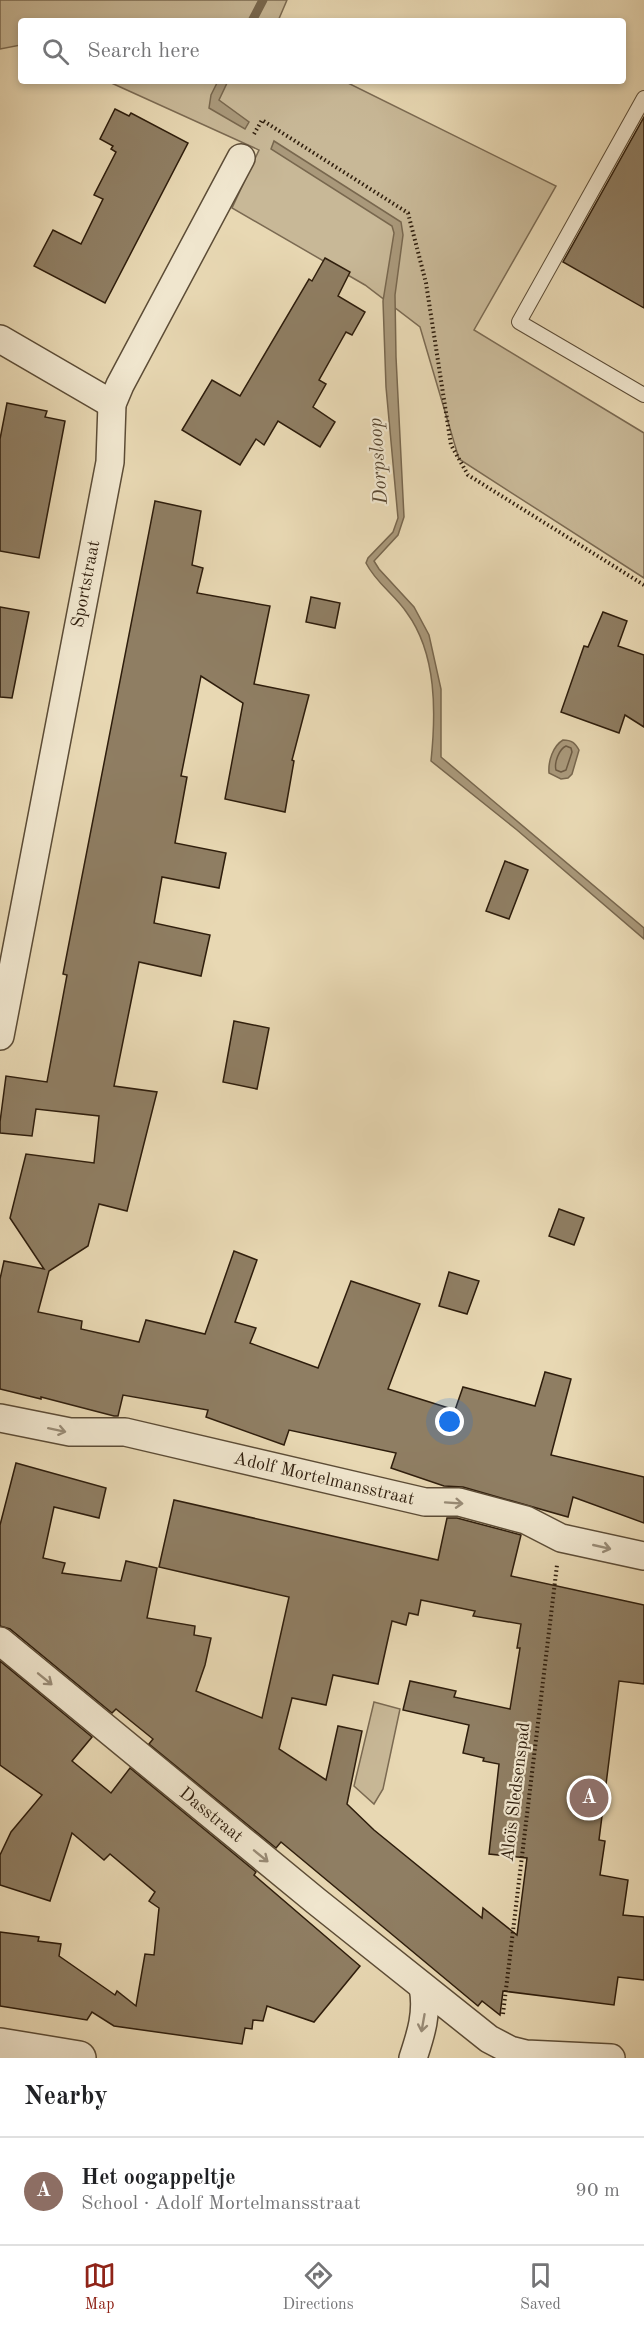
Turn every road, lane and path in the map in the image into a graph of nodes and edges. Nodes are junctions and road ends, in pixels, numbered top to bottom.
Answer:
1 (644, 98) edge
2 (241, 158) joint
3 (0, 339) edge
4 (644, 395) edge
5 (112, 404) junction
6 (644, 585) edge
7 (0, 1036) edge
8 (0, 1418) edge
9 (561, 1538) junction
10 (644, 1556) edge
11 (0, 1641) edge
12 (423, 1987) junction
13 (0, 2045) edge
14 (509, 2054) edge
15 (79, 2058) edge
16 (413, 2058) edge
17 (611, 2058) edge

1 - 4 lane
2 - 5 street, Sportstraat
2 - 6 path
3 - 5 street
5 - 7 street, Sportstraat
8 -> 9 street, Adolf Mortelmansstraat
9 -> 10 street, Adolf Mortelmansstraat
9 - 14 path, Aloïs Sledsenspad
11 -> 12 street, Dasstraat
12 - 14 street, Dasstraat
12 -> 16 street
13 - 15 street
14 - 17 street, Dasstraat

